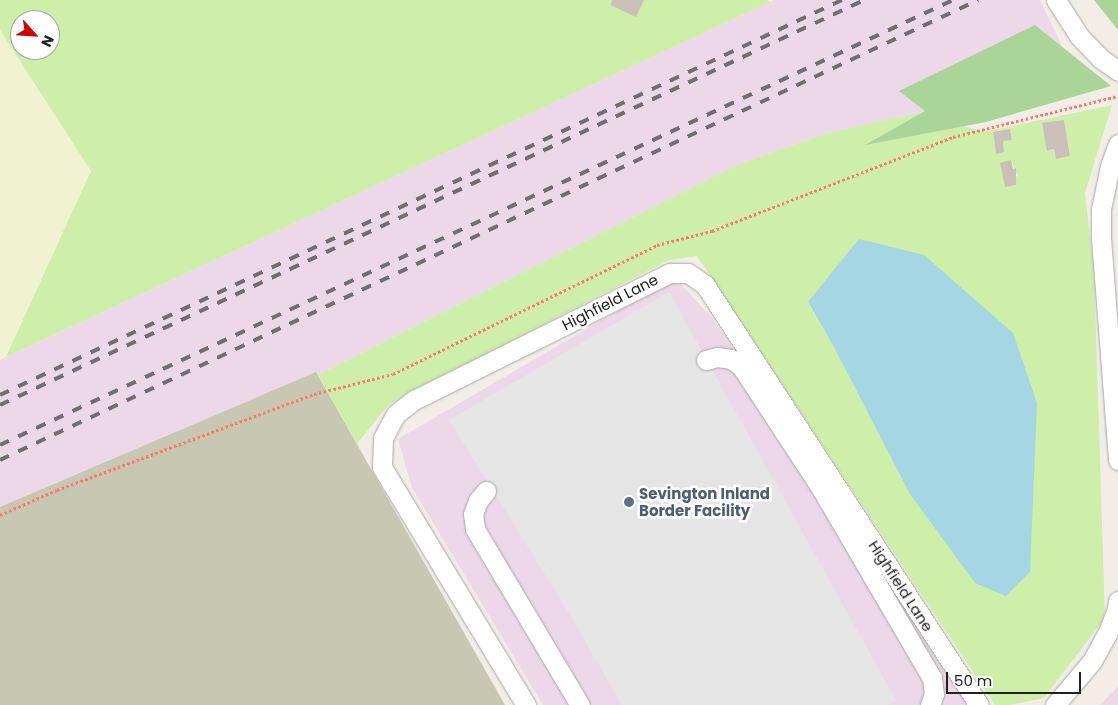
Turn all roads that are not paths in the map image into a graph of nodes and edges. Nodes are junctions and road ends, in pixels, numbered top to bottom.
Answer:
1 (1056, 0) edge
2 (1118, 71) edge
3 (1118, 144) edge
4 (706, 360) dead end
5 (1118, 460) edge
6 (486, 491) dead end
7 (1118, 601) edge
8 (526, 705) edge
9 (580, 705) edge
10 (930, 705) edge
11 (979, 705) edge
12 (1054, 705) edge

1 - 2 street
3 - 5 street
4 - 10 street
6 - 9 street
7 - 12 street
8 - 11 street, Highfield Lane

